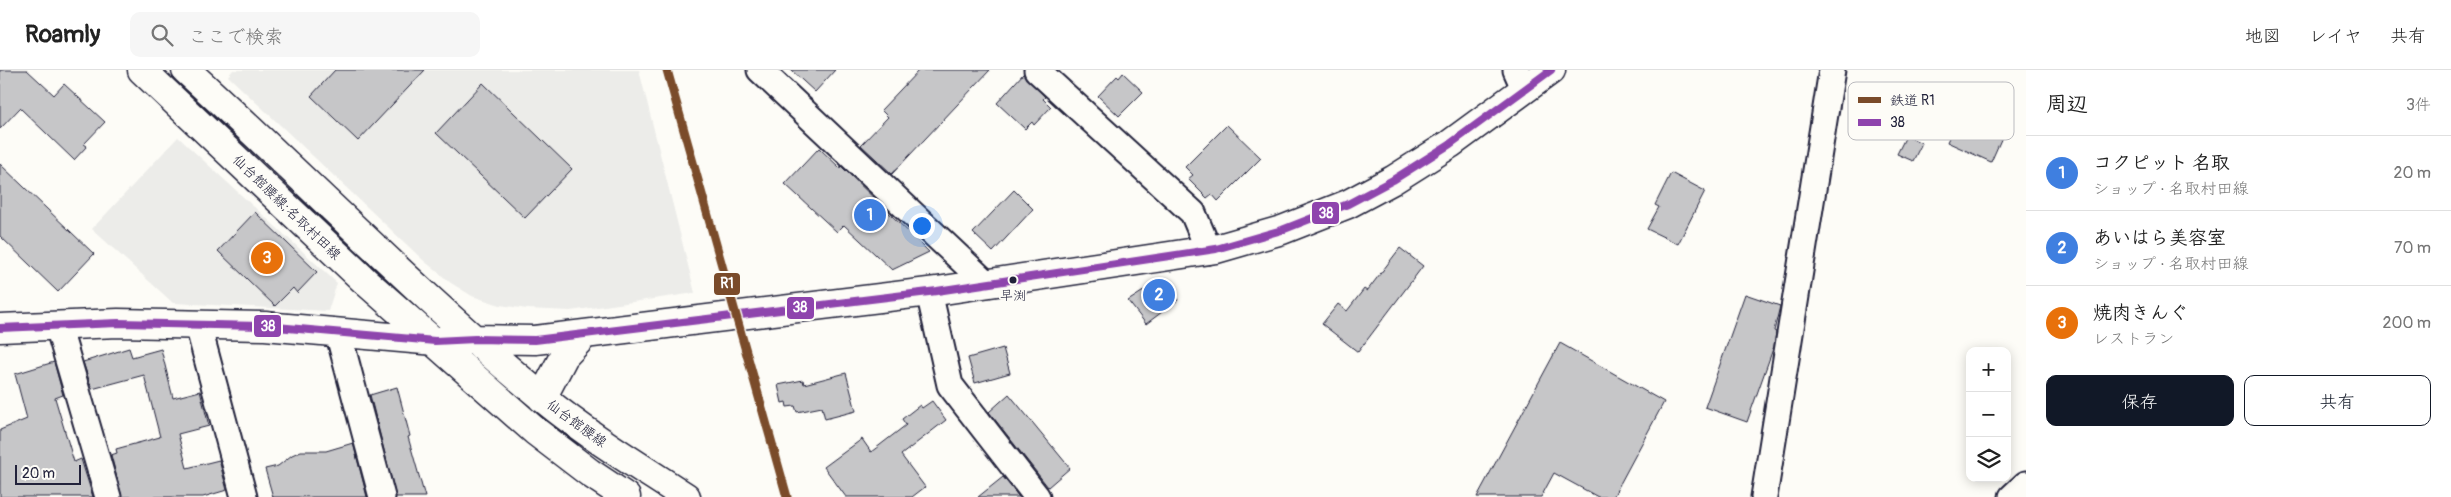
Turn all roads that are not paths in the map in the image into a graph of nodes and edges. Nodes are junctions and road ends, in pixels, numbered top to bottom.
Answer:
1 (142, 70) edge
2 (186, 70) edge
3 (760, 70) edge
4 (1037, 70) edge
5 (1551, 70) edge
6 (1832, 70) edge
7 (1520, 79) edge
8 (1209, 251) junction
9 (987, 284) junction
10 (929, 292) junction
11 (198, 325) junction
12 (58, 326) junction
13 (0, 328) edge
14 (338, 332) junction
15 (585, 334) junction
16 (475, 339) junction
17 (435, 341) junction
18 (542, 398) junction
19 (2026, 484) edge
20 (108, 497) edge
21 (244, 497) edge
22 (382, 497) edge
23 (626, 497) edge
24 (686, 497) edge
25 (1037, 497) edge
26 (1764, 497) edge
27 (2012, 497) edge

1 - 17 main road, 仙台館腰線;名取村田線
2 - 16 main road
3 - 9 street
4 - 8 street
5 - 7 main road
6 - 26 street
7 - 8 main road
8 - 9 main road
9 - 10 main road
10 - 15 main road
10 - 25 street
11 - 12 main road
11 - 14 main road
11 - 21 street
12 - 13 main road
12 - 20 street
14 - 17 main road
14 - 22 street
15 - 16 main road
15 - 18 main road
16 - 17 main road
16 - 18 main road, 仙台館腰線
17 - 23 main road
18 - 24 main road, 仙台館腰線
19 - 27 street

